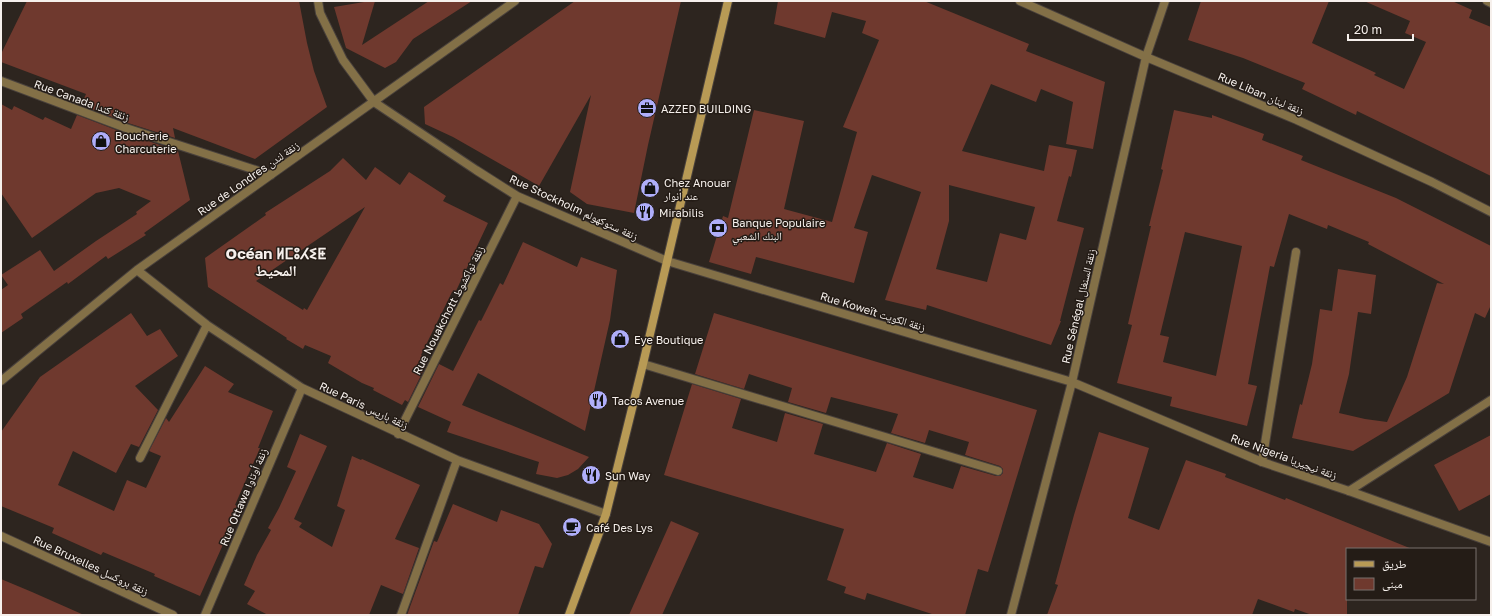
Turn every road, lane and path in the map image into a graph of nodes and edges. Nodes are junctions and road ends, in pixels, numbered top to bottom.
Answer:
1 (318, 1) edge
2 (515, 1) edge
3 (728, 1) edge
4 (1020, 1) edge
5 (1165, 1) edge
6 (1487, 1) edge
7 (1491, 3) edge
8 (1146, 57) junction
9 (1, 81) edge
10 (374, 102) junction
11 (271, 176) junction
12 (517, 196) junction
13 (1491, 212) edge
14 (1296, 252) dead end
15 (667, 261) junction
16 (137, 270) junction
17 (207, 325) junction
18 (643, 364) junction
19 (1, 381) edge
20 (1072, 382) junction
21 (302, 388) junction
22 (1491, 400) edge
23 (398, 434) junction
24 (140, 458) dead end
25 (457, 460) junction
26 (1262, 462) junction
27 (998, 471) dead end
28 (1349, 491) junction
29 (606, 514) junction
30 (1, 536) edge
31 (1491, 542) edge
32 (173, 615) edge
33 (205, 615) edge
34 (401, 615) edge
35 (569, 615) edge
36 (1011, 615) edge

1 - 10 street, Rue Stockholm زنقة ستوكهولم
2 - 10 street, Rue de Londres زنقة لندن
3 - 15 street
4 - 8 street, Rue Liban زنقة لبنان
5 - 8 street, Rue Sénégal زنقة السنغال
6 - 7 street
8 - 13 street, Rue Liban زنقة لبنان
8 - 20 street, Rue Sénégal زنقة السنغال
9 - 11 street, Rue Canada زنقة كندا
10 - 11 street, Rue de Londres زنقة لندن
10 - 12 street, Rue Stockholm زنقة ستوكهولم
11 - 16 street, Rue de Londres زنقة لندن
12 - 15 street, Rue Stockholm زنقة ستوكهولم
12 - 23 street, Rue Nouakchott زنقة نواكشوط
14 - 26 street
15 - 18 street
15 - 20 street, Rue Koweït زنقة الكويت
16 - 17 street, Rue Paris زنقة باريس
16 - 19 street, Rue de Londres زنقة لندن
17 - 21 street, Rue Paris زنقة باريس
17 - 24 street
18 - 27 street
18 - 29 street
20 - 26 street, Rue Nigeria زنقة نيجيريا
20 - 36 street, Rue Sénégal زنقة السنغال
21 - 23 street, Rue Paris زنقة باريس
21 - 33 street, Rue Ottawa زنقة أوتاوا
22 - 28 street
23 - 25 street, Rue Paris زنقة باريس
25 - 29 street, Rue Paris زنقة باريس
25 - 34 street
26 - 28 street, Rue Nigeria زنقة نيجيريا
28 - 31 street, Rue Nigeria زنقة نيجيريا
29 - 35 street
30 - 32 street, Rue Bruxelles زنقة بروكسل

